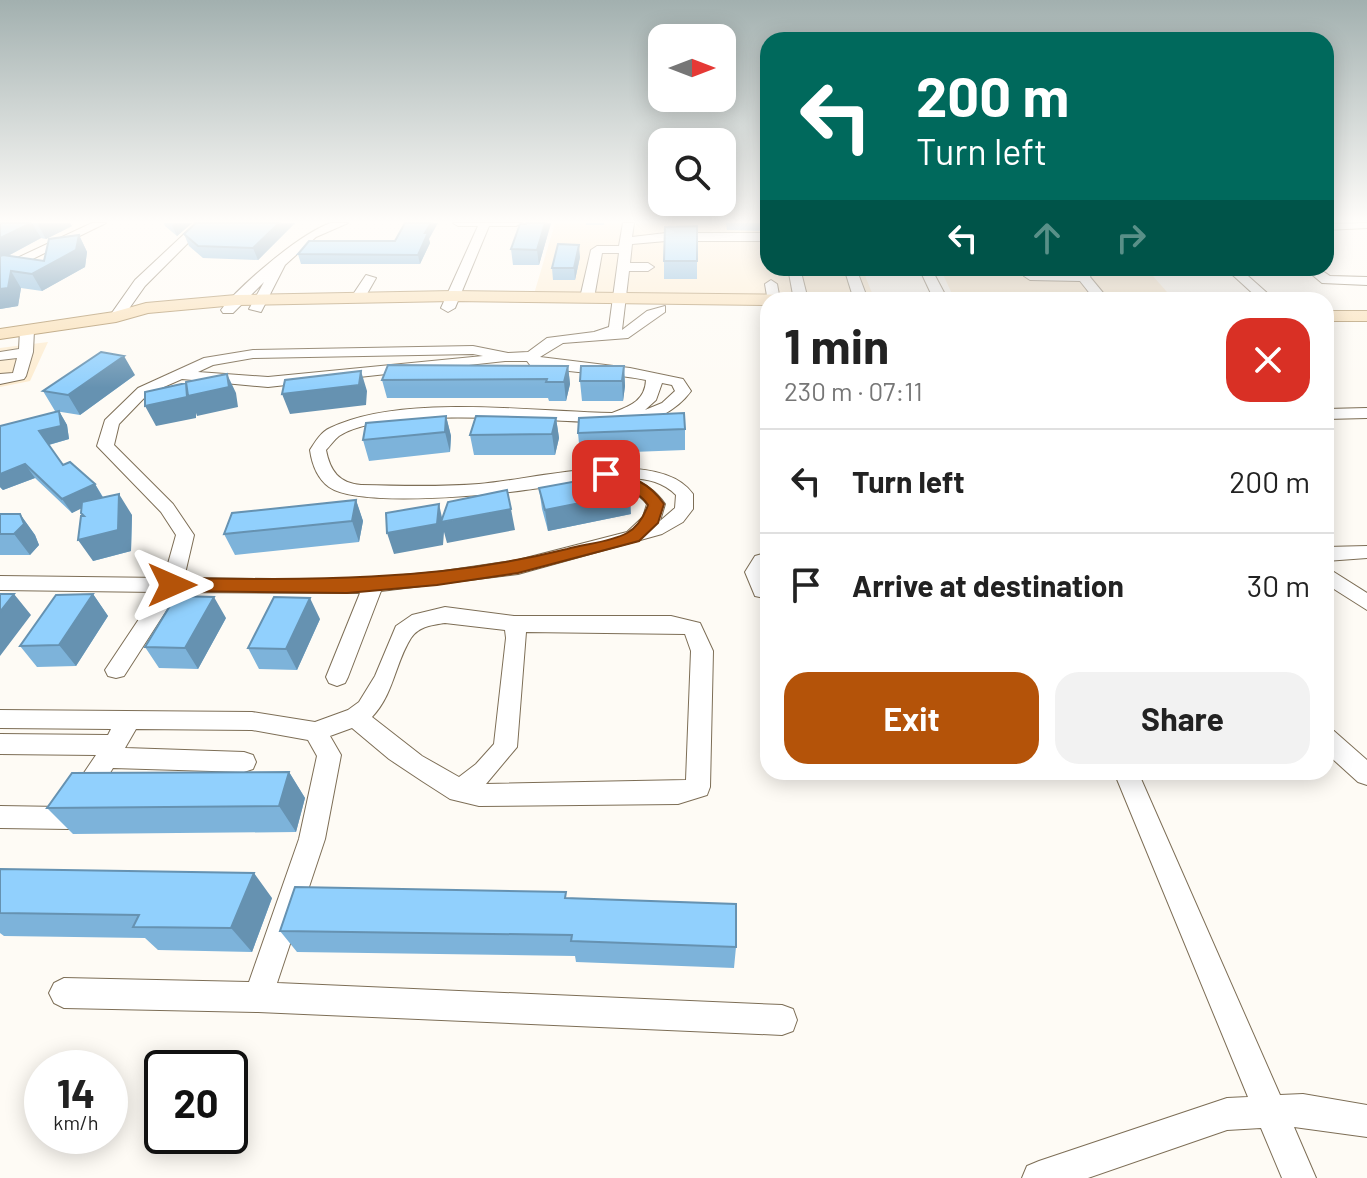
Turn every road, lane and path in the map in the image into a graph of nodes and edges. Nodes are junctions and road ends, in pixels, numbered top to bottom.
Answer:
1 (145, 278) edge
2 (259, 278) edge
3 (272, 278) edge
4 (370, 278) dead end
5 (461, 278) edge
6 (591, 278) edge
7 (622, 278) edge
8 (1243, 278) edge
9 (1324, 278) edge
10 (1367, 281) edge
11 (1259, 292) edge
12 (760, 295) edge
13 (359, 296) junction
14 (587, 298) junction
15 (450, 302) junction
16 (259, 304) junction
17 (620, 304) junction
18 (232, 305) junction
19 (1334, 305) edge
20 (1367, 306) edge
21 (660, 309) junction
22 (760, 311) edge
23 (1334, 316) edge
24 (1367, 316) edge
25 (116, 317) junction
26 (27, 330) junction
27 (0, 334) edge
28 (605, 336) junction
29 (26, 352) junction
30 (0, 356) edge
31 (532, 356) junction
32 (508, 357) junction
33 (181, 374) junction
34 (654, 377) junction
35 (0, 379) edge
36 (1367, 413) edge
37 (1334, 414) edge
38 (614, 418) junction
39 (606, 474) junction
40 (633, 537) junction
41 (1367, 552) edge
42 (1334, 554) edge
43 (760, 564) edge
44 (1334, 580) edge
45 (0, 583) edge
46 (172, 585) junction
47 (373, 585) junction
48 (760, 586) edge
49 (1367, 603) edge
50 (514, 624) junction
51 (116, 670) dead end
52 (337, 677) dead end
53 (356, 717) junction
54 (0, 719) edge
55 (129, 720) junction
56 (315, 732) junction
57 (0, 744) edge
58 (1334, 745) edge
59 (111, 752) junction
60 (244, 762) dead end
61 (1367, 775) edge
62 (1129, 780) edge
63 (459, 791) junction
64 (0, 817) edge
65 (64, 993) dead end
66 (258, 997) junction
67 (782, 1020) dead end
68 (1271, 1111) junction
69 (1367, 1121) edge
70 (1039, 1178) edge
71 (1299, 1178) edge

1 - 25 street
2 - 18 street
3 - 16 street
4 - 13 street
5 - 15 street
6 - 14 street
7 - 17 street
8 - 11 street
9 - 10 street
12 - 17 main road
13 - 15 main road
13 - 16 main road
14 - 15 main road
14 - 17 main road
15 - 16 main road
15 - 17 main road
16 - 18 main road
17 - 21 main road
17 - 28 street
18 - 25 main road
19 - 20 main road
21 - 22 main road
21 - 28 street
23 - 24 main road
25 - 26 main road
26 - 27 main road
26 - 29 street
28 - 31 street
29 - 30 street
29 - 35 street
31 - 32 street
31 - 34 street
32 - 33 street
32 - 33 street
33 - 46 street
34 - 38 street
34 - 38 street
36 - 37 street
38 - 39 street
39 - 40 street
39 - 40 street
40 - 47 street
41 - 42 street
43 - 48 street
44 - 49 street
45 - 46 street
46 - 47 street
46 - 51 street
47 - 52 street
50 - 53 street
50 - 63 street
50 - 63 street
53 - 56 street
53 - 63 street
54 - 55 street
55 - 56 street
55 - 59 street
56 - 66 street
57 - 59 street
58 - 61 street
59 - 60 street
59 - 64 street
62 - 68 street
65 - 66 street
66 - 67 street
68 - 69 street
68 - 70 street
68 - 71 street

